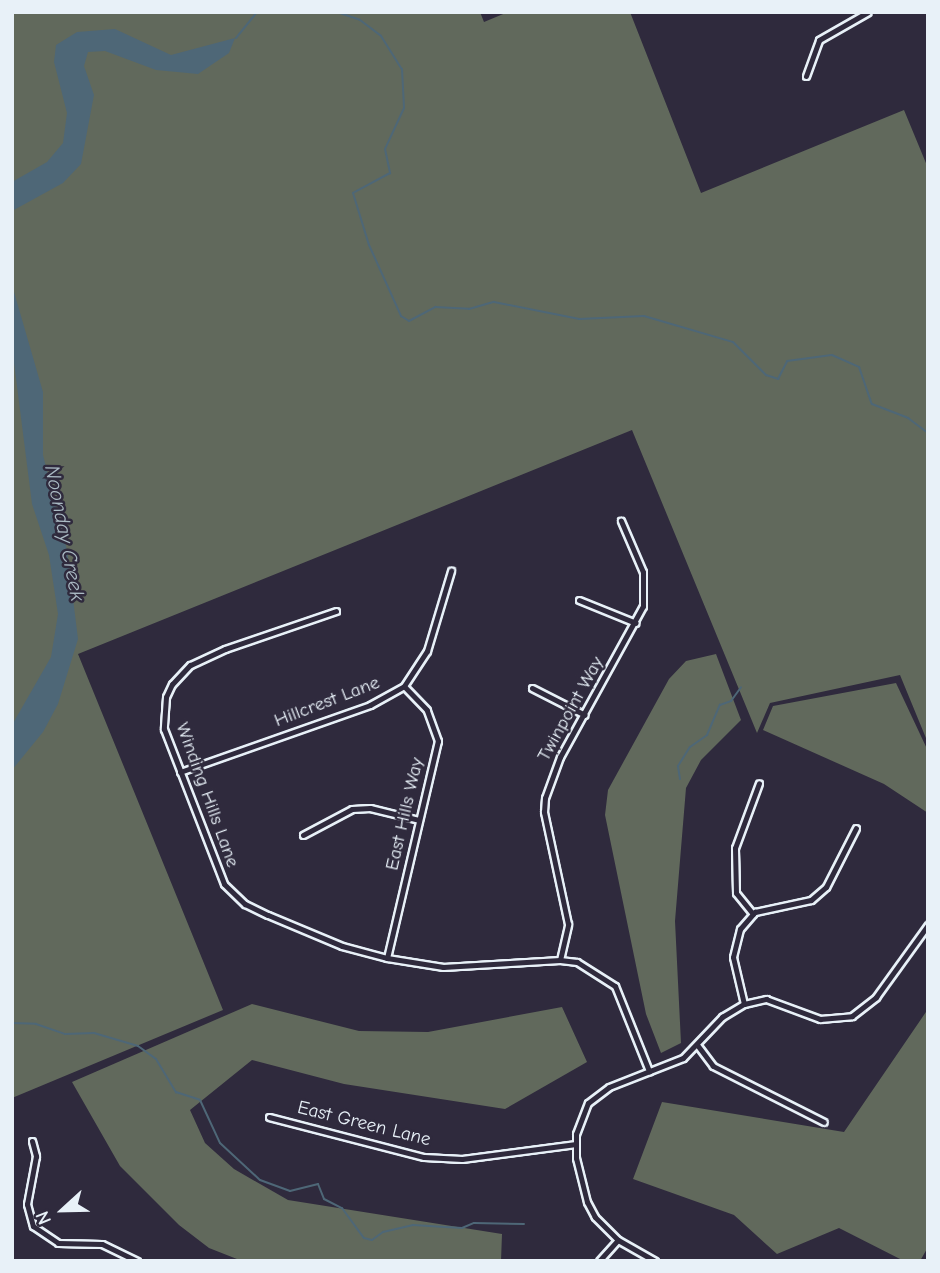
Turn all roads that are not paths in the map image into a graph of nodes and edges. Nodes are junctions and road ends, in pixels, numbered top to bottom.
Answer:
1 (868, 12) edge
2 (806, 76) dead end
3 (621, 521) dead end
4 (451, 571) dead end
5 (579, 600) dead end
6 (336, 611) dead end
7 (636, 623) junction
8 (404, 686) junction
9 (532, 688) dead end
10 (585, 715) junction
11 (180, 772) junction
12 (759, 783) dead end
13 (419, 820) junction
14 (856, 828) dead end
15 (303, 835) dead end
16 (753, 914) junction
17 (928, 925) edge
18 (387, 958) junction
19 (560, 960) junction
20 (744, 1004) junction
21 (698, 1046) junction
22 (649, 1070) junction
23 (269, 1117) dead end
24 (824, 1122) dead end
25 (32, 1141) dead end
26 (576, 1144) junction
27 (618, 1240) junction
28 (137, 1261) edge
29 (599, 1261) edge
30 (654, 1261) edge

1 - 2 street
3 - 7 street, Twinpoint Way
4 - 8 street, Hillcrest Lane
5 - 7 street
6 - 11 street, Winding Hills Lane
7 - 10 street, Twinpoint Way
8 - 11 street, Hillcrest Lane
8 - 13 street, East Hills Way
9 - 10 street
10 - 19 street, Twinpoint Way
11 - 18 street, Winding Hills Lane
12 - 16 street
13 - 15 street
13 - 18 street, East Hills Way
14 - 16 street
16 - 20 street
17 - 20 street
18 - 19 street, Winding Hills Lane
19 - 22 street, Winding Hills Lane
20 - 21 street
21 - 22 street
21 - 24 street
22 - 26 street
23 - 26 street, East Green Lane
25 - 28 street
26 - 27 street
27 - 29 street
27 - 30 street

